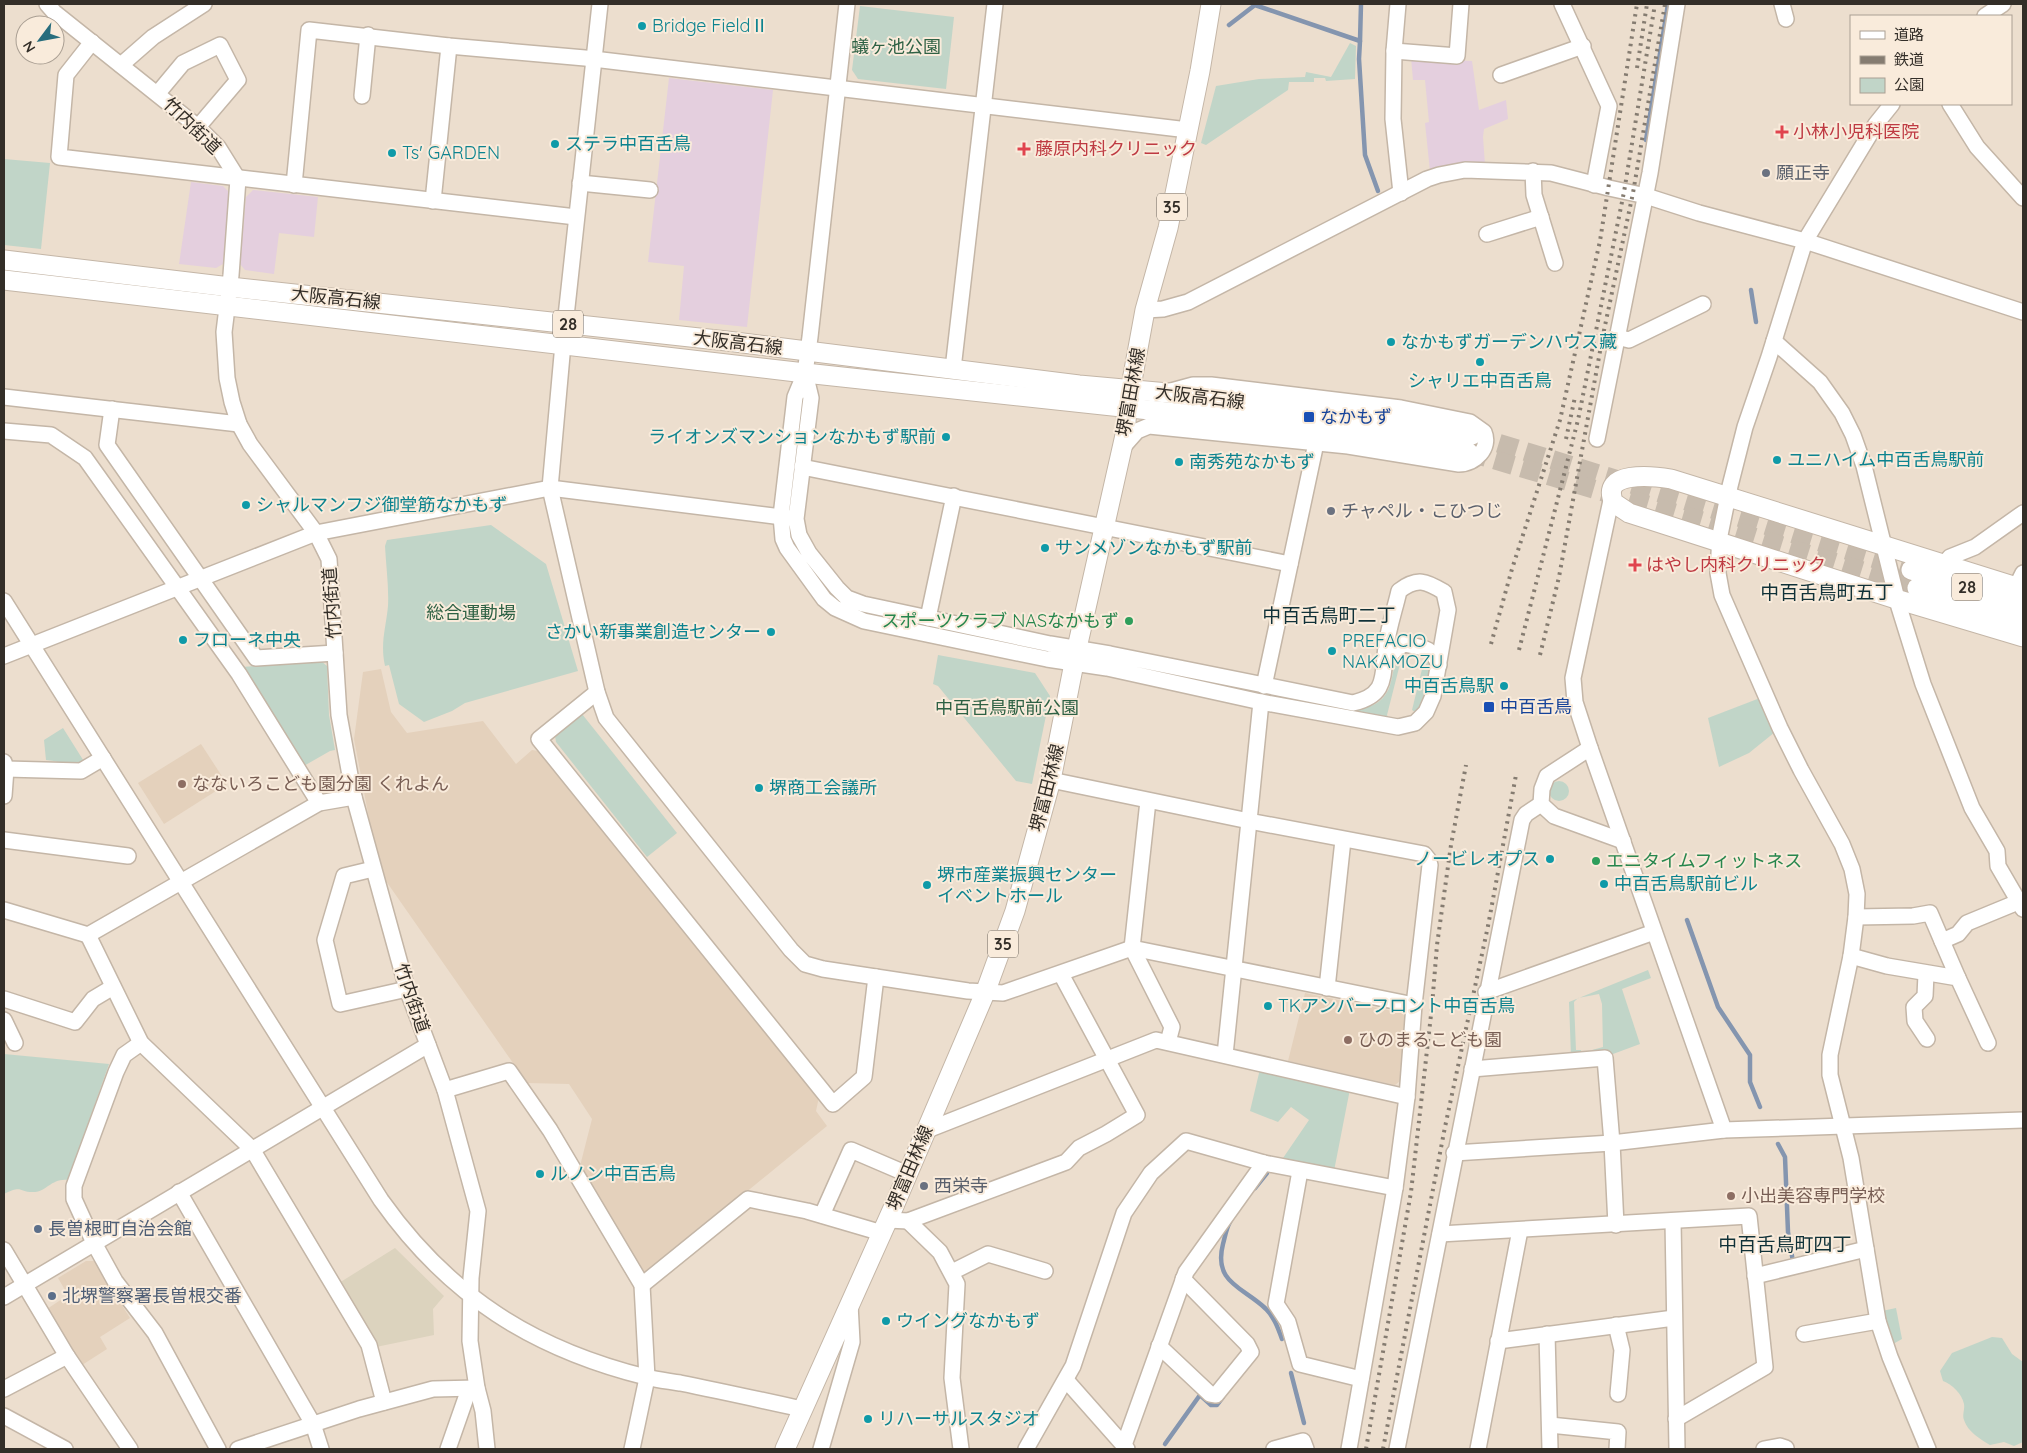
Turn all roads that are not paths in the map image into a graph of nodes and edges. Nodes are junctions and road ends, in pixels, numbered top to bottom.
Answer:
1 (47, 4) edge
2 (204, 4) edge
3 (600, 4) edge
4 (847, 4) edge
5 (995, 4) edge
6 (1212, 4) edge
7 (1398, 4) edge
8 (1461, 4) edge
9 (1562, 4) edge
10 (1678, 4) edge
11 (1782, 4) edge
12 (2003, 4) edge
13 (1986, 15) edge
14 (1786, 19) dead end
15 (368, 35) junction
16 (92, 42) junction
17 (449, 46) junction
18 (1583, 46) junction
19 (1394, 51) junction
20 (593, 59) junction
21 (121, 65) junction
22 (1502, 75) dead end
23 (838, 89) junction
24 (158, 93) junction
25 (362, 96) dead end
26 (1891, 105) edge
27 (1951, 105) edge
28 (983, 106) junction
29 (198, 127) junction
30 (1188, 130) junction
31 (1532, 171) junction
32 (238, 179) junction
33 (580, 183) junction
34 (294, 185) junction
35 (1594, 185) junction
36 (650, 190) dead end
37 (1401, 193) junction
38 (1646, 196) junction
39 (2023, 198) edge
40 (433, 201) junction
41 (576, 217) junction
42 (1541, 217) junction
43 (1487, 234) dead end
44 (1805, 241) junction
45 (4, 260) edge
46 (1555, 263) dead end
47 (4, 280) edge
48 (230, 287) junction
49 (1703, 304) dead end
50 (227, 306) junction
51 (1145, 310) junction
52 (2023, 312) edge
53 (565, 324) junction
54 (1617, 338) junction
55 (1774, 341) junction
56 (562, 344) junction
57 (808, 352) junction
58 (953, 369) junction
59 (805, 373) junction
60 (1131, 390) junction
61 (1168, 393) junction
62 (4, 397) edge
63 (1127, 408) junction
64 (112, 410) junction
65 (239, 424) junction
66 (4, 431) edge
67 (1597, 439) dead end
68 (1316, 443) junction
69 (1122, 448) junction
70 (802, 467) junction
71 (550, 488) junction
72 (1613, 489) junction
73 (1728, 495) junction
74 (954, 496) junction
75 (2023, 513) edge
76 (1637, 515) junction
77 (789, 518) junction
78 (1105, 527) junction
79 (316, 534) junction
80 (1602, 538) junction
81 (1720, 542) junction
82 (1882, 544) junction
83 (1290, 564) junction
84 (1944, 564) junction
85 (1912, 570) tunnel mouth
86 (200, 578) junction
87 (2021, 583) edge
88 (176, 588) junction
89 (1917, 588) tunnel mouth
90 (1896, 599) junction
91 (4, 602) edge
92 (2023, 604) edge
93 (928, 618) junction
94 (2023, 621) edge
95 (2023, 637) edge
96 (31, 646) junction
97 (336, 653) junction
98 (4, 656) edge
99 (1076, 656) junction
100 (1386, 660) junction
101 (1439, 665) junction
102 (1264, 686) junction
103 (597, 692) junction
104 (1261, 702) junction
105 (1590, 748) junction
106 (102, 758) junction
107 (5, 766) edge
108 (1051, 780) junction
109 (4, 796) edge
110 (354, 797) junction
111 (1148, 801) junction
112 (319, 803) junction
113 (1541, 804) junction
114 (1249, 821) junction
115 (4, 840) edge
116 (1343, 840) junction
117 (1623, 841) junction
118 (128, 856) dead end
119 (373, 869) junction
120 (182, 882) junction
121 (2021, 905) edge
122 (4, 910) edge
123 (1856, 916) junction
124 (1654, 932) junction
125 (88, 935) junction
126 (1942, 941) junction
127 (1132, 948) junction
128 (1851, 956) junction
129 (1234, 968) junction
130 (1061, 974) junction
131 (1926, 974) junction
132 (876, 977) junction
133 (1958, 978) junction
134 (113, 987) junction
135 (1327, 988) junction
136 (407, 989) junction
137 (1486, 992) junction
138 (986, 993) junction
139 (4, 999) edge
140 (1414, 1005) junction
141 (4, 1020) edge
142 (1927, 1039) dead end
143 (1168, 1042) junction
144 (15, 1043) dead end
145 (141, 1043) junction
146 (1988, 1043) dead end
147 (428, 1045) junction
148 (1225, 1055) junction
149 (1107, 1060) junction
150 (1472, 1069) junction
151 (445, 1090) junction
152 (1407, 1097) junction
153 (324, 1107) junction
154 (2023, 1120) edge
155 (1842, 1125) junction
156 (1724, 1130) junction
157 (926, 1131) junction
158 (1612, 1143) junction
159 (252, 1150) junction
160 (1454, 1153) junction
161 (1264, 1163) junction
162 (1300, 1171) junction
163 (907, 1174) junction
164 (1395, 1188) junction
165 (178, 1192) junction
166 (822, 1215) junction
167 (908, 1221) junction
168 (1673, 1221) junction
169 (1616, 1224) junction
170 (885, 1226) junction
171 (1520, 1230) junction
172 (1440, 1234) junction
173 (94, 1243) junction
174 (1866, 1249) junction
175 (4, 1250) edge
176 (1044, 1271) dead end
177 (952, 1272) junction
178 (1755, 1276) junction
179 (1183, 1279) junction
180 (25, 1284) junction
181 (642, 1284) junction
182 (4, 1297) edge
183 (470, 1297) junction
184 (850, 1302) junction
185 (1674, 1318) junction
186 (1878, 1321) junction
187 (1616, 1325) junction
188 (1547, 1334) junction
189 (1804, 1334) dead end
190 (1498, 1341) junction
191 (1159, 1346) junction
192 (67, 1356) junction
193 (647, 1378) junction
194 (1361, 1379) junction
195 (1066, 1380) junction
196 (4, 1389) edge
197 (473, 1389) junction
198 (1618, 1394) dead end
199 (384, 1402) junction
200 (802, 1410) junction
201 (4, 1416) edge
202 (1676, 1419) junction
203 (313, 1424) junction
204 (1550, 1425) junction
205 (1030, 1447) edge
206 (1125, 1447) edge
207 (1786, 1448) edge
208 (65, 1449) edge
209 (130, 1449) edge
210 (218, 1449) edge
211 (238, 1449) edge
212 (320, 1449) edge
213 (448, 1449) edge
214 (487, 1449) edge
215 (632, 1449) edge
216 (786, 1449) edge
217 (821, 1449) edge
218 (961, 1449) edge
219 (1274, 1449) edge
220 (1306, 1449) edge
221 (1349, 1449) edge
222 (1397, 1449) edge
223 (1478, 1449) edge
224 (1550, 1449) edge
225 (1617, 1449) edge
226 (1677, 1449) edge
227 (1764, 1449) edge
228 (1928, 1449) edge

1 - 16 street, 竹内街道
2 - 21 street
3 - 20 street
4 - 23 street
5 - 28 street
6 - 30 main road, 堺富田林線 / 35
7 - 19 street
8 - 19 street
9 - 18 street
10 - 38 street
11 - 14 street
12 - 13 street
15 - 17 street
15 - 25 street
15 - 34 street
16 - 21 street, 竹内街道
16 - 32 street
17 - 20 street
17 - 40 street
18 - 22 street
18 - 35 street
19 - 37 street
20 - 23 street
20 - 33 street
21 - 24 street, 竹内街道
23 - 28 street
23 - 57 street
24 - 29 street, 竹内街道
24 - 29 street
26 - 44 street
27 - 39 street
28 - 30 street
28 - 58 street
29 - 32 street, 竹内街道
30 - 51 main road, 堺富田林線 / 35
31 - 35 street
31 - 37 street
31 - 42 street
32 - 34 street
32 - 48 street, 竹内街道
33 - 36 street
33 - 41 street
34 - 40 street
35 - 38 street
37 - 51 street
38 - 44 street
38 - 54 street
40 - 41 street
41 - 53 street
42 - 43 street
42 - 46 street
44 - 52 street
44 - 55 street
45 - 48 main road, 大阪高石線 / 28
47 - 50 main road, 大阪高石線 / 28
48 - 50 street, 竹内街道
48 - 53 main road, 大阪高石線 / 28
49 - 54 street
50 - 56 main road, 大阪高石線 / 28
50 - 65 street, 竹内街道
51 - 60 main road, 堺富田林線 / 35
53 - 56 street
53 - 57 main road, 大阪高石線 / 28
54 - 67 street
55 - 73 street
55 - 82 street
56 - 59 main road, 大阪高石線 / 28
56 - 71 street
57 - 58 main road, 大阪高石線 / 28
57 - 59 street
58 - 60 main road, 大阪高石線 / 28
59 - 63 main road, 大阪高石線 / 28
59 - 70 street
59 - 77 street
60 - 61 main road, 大阪高石線 / 28
60 - 63 main road, 堺富田林線 / 35
61 - 63 main road, 大阪高石線 / 28
61 - 68 street
62 - 64 street
63 - 69 main road, 堺富田林線 / 35
64 - 65 street
64 - 86 street
65 - 79 street, 竹内街道
66 - 88 street
68 - 69 street
68 - 83 street
69 - 78 main road, 堺富田林線 / 35
70 - 74 street
70 - 77 street
71 - 77 street
71 - 79 street
71 - 103 street
72 - 73 main road
72 - 76 main road
72 - 80 street
73 - 81 street
73 - 82 main road
74 - 78 street
74 - 93 street
75 - 84 street
76 - 80 street
76 - 81 main road
77 - 93 street
77 - 99 street
78 - 83 street
78 - 99 main road, 堺富田林線 / 35
79 - 86 street
79 - 97 street, 竹内街道
80 - 105 street
81 - 90 main road
81 - 123 street
82 - 84 main road
82 - 90 street
83 - 102 street
84 - 87 main road
85 - 92 main road, 28
86 - 88 street
86 - 97 street
88 - 96 street
88 - 112 street
89 - 94 main road, 28
90 - 95 main road
90 - 121 street
91 - 96 street
93 - 99 street
96 - 98 street
96 - 106 street
97 - 110 street, 竹内街道
99 - 102 street
99 - 104 street
99 - 108 main road, 堺富田林線 / 35
100 - 101 street
100 - 101 street
100 - 102 street
101 - 104 street
103 - 132 street
103 - 132 street
104 - 114 street
105 - 113 street
105 - 117 street
106 - 107 street
106 - 120 street
107 - 109 street
108 - 111 street
108 - 138 main road, 堺富田林線 / 35
110 - 112 street
110 - 119 street, 竹内街道
111 - 114 street
111 - 127 street
112 - 120 street
113 - 117 street
113 - 137 street
114 - 116 street
114 - 129 street
115 - 118 street
116 - 135 street
116 - 140 street
117 - 124 street
119 - 136 street, 竹内街道
119 - 136 street
120 - 125 street
120 - 153 street
121 - 126 street
122 - 125 street
123 - 126 street
123 - 128 street
124 - 137 street
124 - 156 street
125 - 134 street
126 - 133 street
127 - 129 street
127 - 130 street
127 - 143 street
128 - 131 street
128 - 155 street
129 - 135 street
129 - 148 street
130 - 138 street
130 - 149 street
131 - 133 street
131 - 142 street
132 - 138 street
133 - 146 street
134 - 139 street
134 - 145 street
135 - 140 street
136 - 147 street, 竹内街道
137 - 150 street
138 - 157 main road, 堺富田林線 / 35
140 - 152 street
141 - 144 street
143 - 148 street
143 - 149 street
145 - 159 street
145 - 173 street
147 - 151 street, 竹内街道
147 - 153 street
148 - 152 street
149 - 157 street
149 - 167 street
150 - 158 street
150 - 160 street
151 - 181 street
151 - 183 street, 竹内街道
152 - 164 street
153 - 159 street
153 - 183 street
154 - 155 street
155 - 156 street
155 - 174 street
156 - 158 street
157 - 163 main road, 堺富田林線 / 35
158 - 160 street
158 - 169 street
159 - 165 street
159 - 199 street
160 - 172 street
161 - 162 street
161 - 179 street
161 - 195 street
162 - 164 street
162 - 194 street
163 - 166 street
163 - 170 main road, 堺富田林線 / 35
164 - 194 street
165 - 173 street
165 - 203 street
166 - 170 street
166 - 181 street
167 - 170 street
167 - 177 street
168 - 169 street
168 - 178 street
168 - 185 street
169 - 171 street
170 - 184 main road, 堺富田林線 / 35
171 - 172 street
171 - 190 street
172 - 222 street
173 - 180 street
173 - 210 street
174 - 178 street
174 - 186 street
175 - 180 street
176 - 177 street
177 - 218 street
178 - 202 street
179 - 191 street
179 - 191 street
180 - 182 street
180 - 192 street
181 - 193 street
183 - 193 street
183 - 197 street, 竹内街道
184 - 200 main road, 堺富田林線 / 35
184 - 217 street
185 - 187 street
185 - 202 street
186 - 189 street
186 - 228 street
187 - 188 street
187 - 198 street
188 - 190 street
188 - 204 street
190 - 223 street
191 - 206 street
192 - 196 street
192 - 209 street
193 - 200 street
193 - 215 street
194 - 221 street
195 - 205 street
195 - 206 street
197 - 199 street
197 - 213 street
197 - 214 street, 竹内街道
199 - 203 street
200 - 216 main road, 堺富田林線 / 35
201 - 208 street
202 - 226 street
203 - 211 street
203 - 212 street
204 - 224 street
204 - 225 street
207 - 227 street
219 - 220 street

